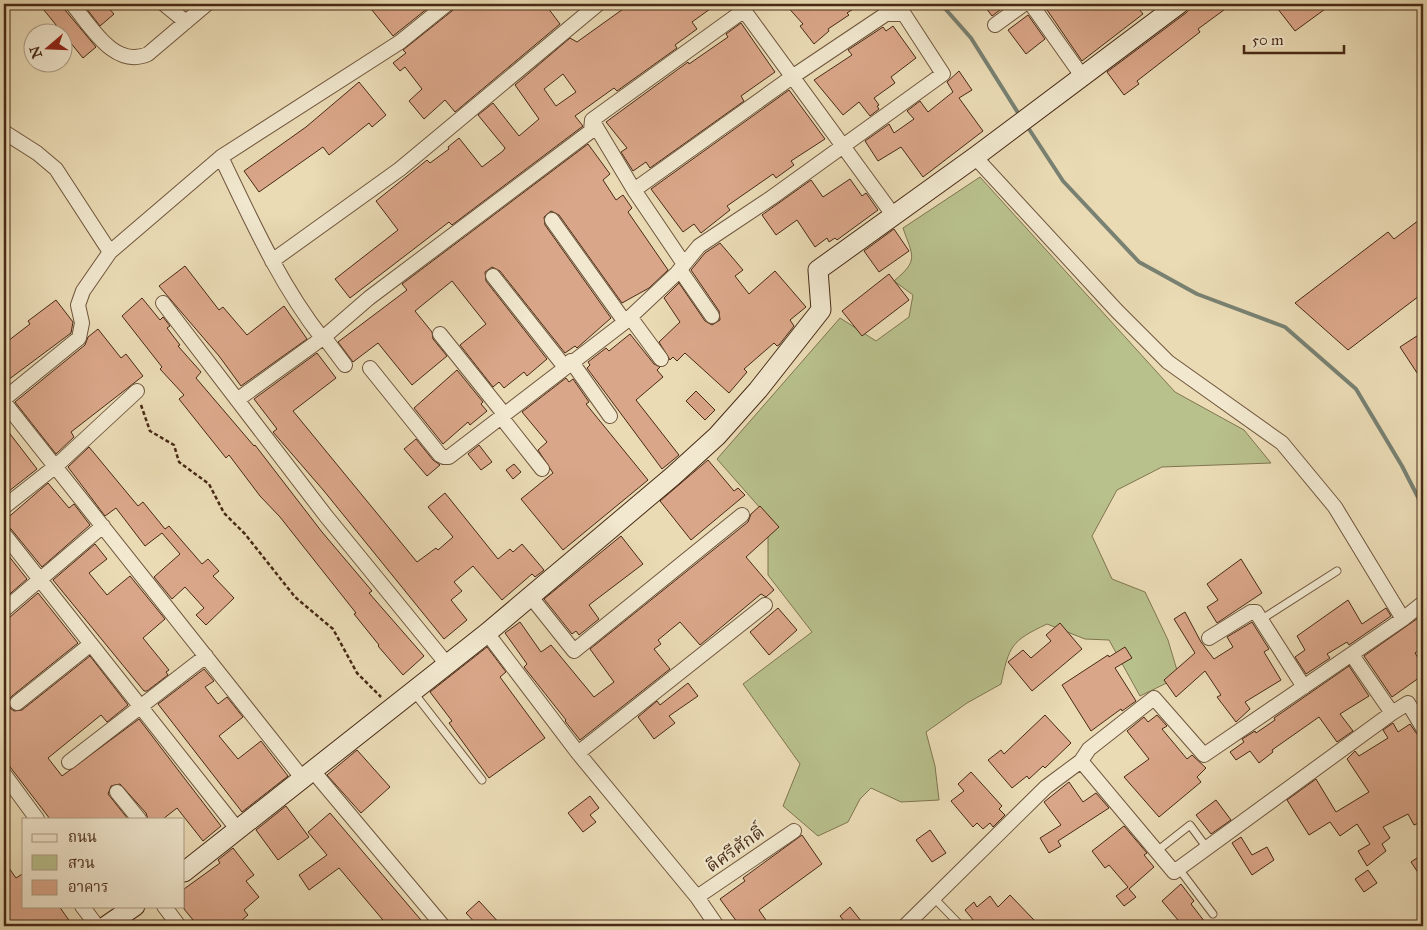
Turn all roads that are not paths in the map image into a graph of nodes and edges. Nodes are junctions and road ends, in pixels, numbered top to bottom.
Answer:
1 (72, 4) edge
2 (164, 4) edge
3 (207, 4) edge
4 (447, 4) edge
5 (598, 4) edge
6 (1024, 4) edge
7 (1032, 4) edge
8 (1179, 4) edge
9 (741, 6) edge
10 (186, 22) junction
11 (995, 25) dead end
12 (1082, 76) junction
13 (792, 77) junction
14 (592, 120) junction
15 (4, 132) edge
16 (843, 146) junction
17 (221, 157) junction
18 (975, 157) junction
19 (634, 190) junction
20 (894, 216) junction
21 (552, 220) dead end
22 (110, 252) junction
23 (272, 261) junction
24 (682, 267) junction
25 (493, 276) dead end
26 (163, 303) dead end
27 (712, 316) dead end
28 (627, 319) junction
29 (440, 334) dead end
30 (323, 338) junction
31 (661, 359) dead end
32 (568, 364) junction
33 (345, 365) dead end
34 (370, 368) dead end
35 (137, 391) road end
36 (237, 400) junction
37 (4, 401) edge
38 (503, 415) junction
39 (610, 416) dead end
40 (56, 466) junction
41 (542, 469) dead end
42 (4, 507) edge
43 (742, 515) dead end
44 (102, 526) junction
45 (4, 534) edge
46 (1337, 571) dead end
47 (40, 580) junction
48 (531, 597) junction
49 (1423, 603) edge
50 (765, 606) dead end
51 (4, 610) edge
52 (1262, 619) junction
53 (1403, 619) junction
54 (487, 633) junction
55 (1209, 638) dead end
56 (92, 644) junction
57 (1352, 655) junction
58 (206, 656) junction
59 (446, 664) junction
60 (1304, 687) junction
61 (412, 691) junction
62 (17, 703) dead end
63 (140, 706) junction
64 (1392, 713) junction
65 (1423, 728) edge
66 (578, 754) junction
67 (1081, 761) junction
68 (69, 762) dead end
69 (4, 774) edge
70 (308, 775) junction
71 (482, 780) dead end
72 (117, 792) dead end
73 (37, 818) edge
74 (138, 818) edge
75 (238, 830) junction
76 (794, 831) dead end
77 (1207, 848) junction
78 (1157, 851) junction
79 (1179, 869) junction
80 (185, 871) edge
81 (698, 897) junction
82 (934, 898) junction
83 (84, 908) edge
84 (132, 908) edge
85 (166, 908) edge
86 (1213, 914) dead end
87 (97, 926) edge
88 (106, 926) edge
89 (179, 926) edge
90 (443, 926) edge
91 (717, 926) edge
92 (905, 926) edge
93 (961, 926) edge

1 - 10 street
2 - 10 street
3 - 10 street
4 - 17 street
5 - 23 street
6 - 11 street
7 - 12 street
8 - 12 street
9 - 13 street
9 - 14 street
12 - 18 street
13 - 16 street
13 - 16 street
13 - 19 street
14 - 19 street
14 - 30 street
15 - 22 street
16 - 20 street
16 - 24 street
17 - 22 street
17 - 23 street
18 - 20 street
18 - 53 street
19 - 24 street
20 - 48 street
21 - 28 street
22 - 37 street
23 - 30 street
24 - 27 street
24 - 28 street
25 - 32 street
26 - 36 street
28 - 31 street
28 - 32 street
29 - 38 street
30 - 33 street
30 - 36 street
32 - 38 street
32 - 39 street
34 - 38 street
35 - 40 street
36 - 59 street
37 - 40 street
38 - 41 street
40 - 42 street
40 - 44 street
43 - 48 street
44 - 47 street
44 - 58 street
45 - 47 street
46 - 52 lane
47 - 51 street
47 - 56 street
48 - 54 street
49 - 53 street
50 - 66 street
52 - 55 street
52 - 60 street
53 - 57 street
54 - 59 street
54 - 66 street
56 - 62 street
56 - 63 street
57 - 60 street
57 - 64 street
58 - 63 street
58 - 70 street
59 - 61 street
60 - 67 street
61 - 70 street
61 - 71 lane
63 - 68 street
63 - 75 street
64 - 65 street
64 - 77 street
66 - 81 street
67 - 78 street
67 - 82 street
69 - 73 street
70 - 75 street
70 - 90 street
72 - 74 street
75 - 80 street
76 - 81 street, ดีศรีศักดิ์
77 - 78 lane
77 - 79 street
78 - 79 street
79 - 86 lane
81 - 91 street
82 - 92 street
82 - 93 lane
83 - 87 street
84 - 88 street
85 - 89 street

